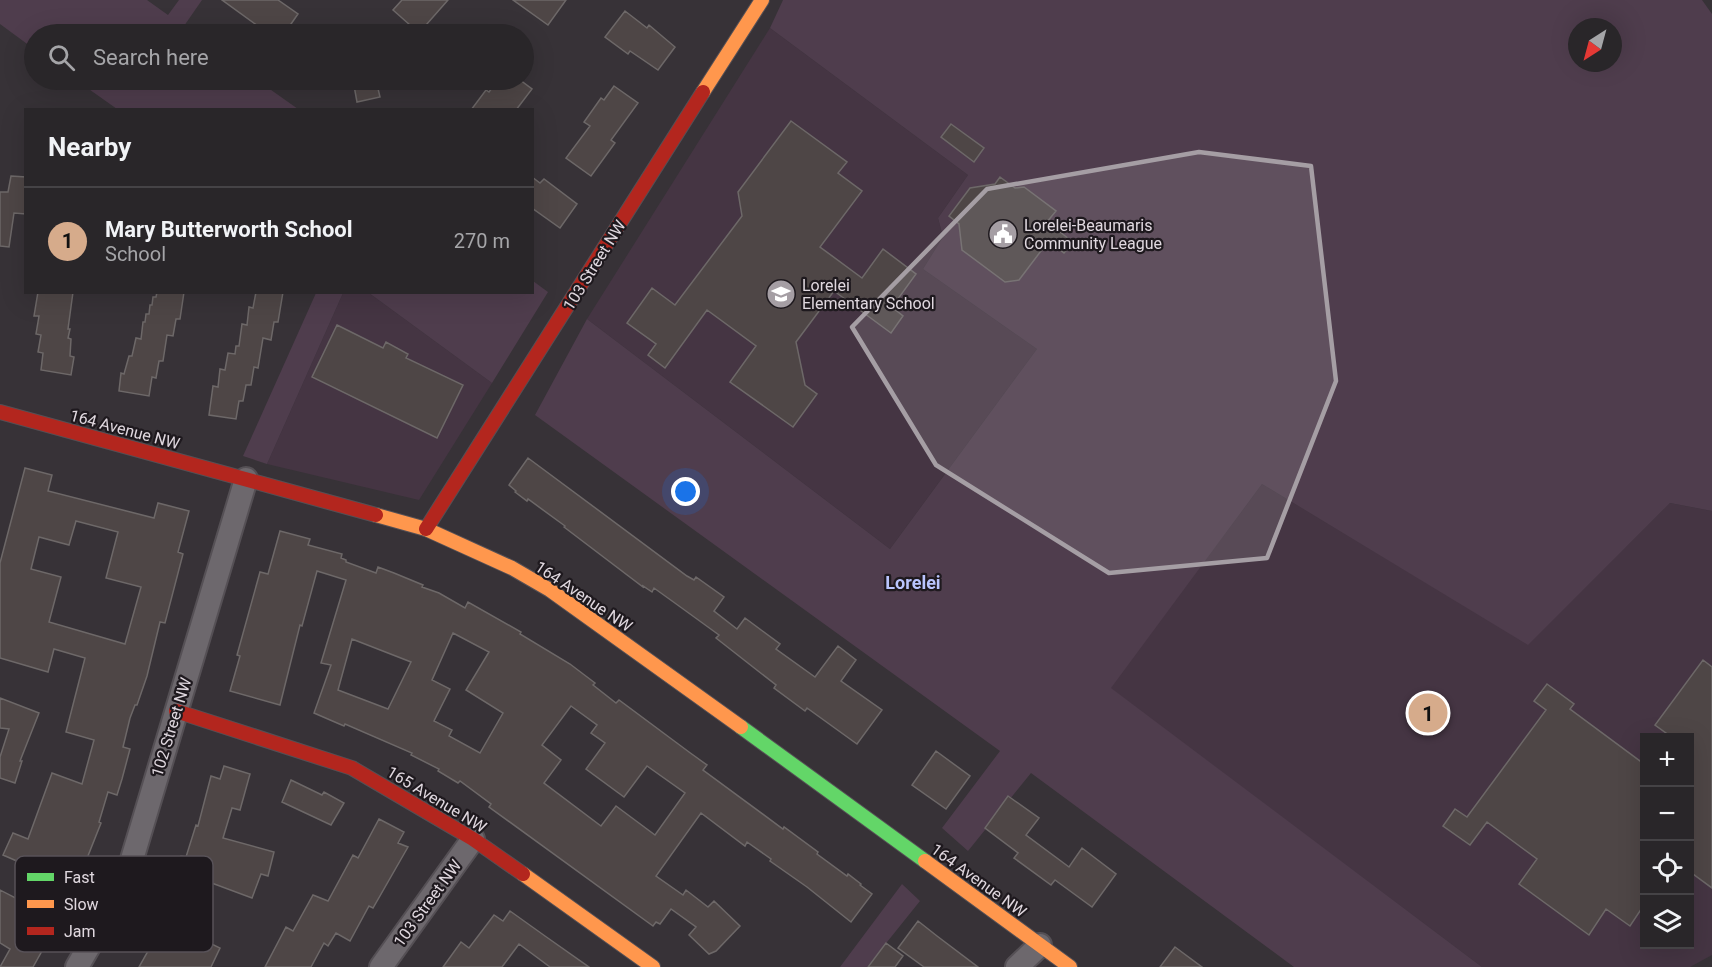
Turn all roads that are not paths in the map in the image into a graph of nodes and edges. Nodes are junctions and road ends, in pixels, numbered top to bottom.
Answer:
1 (762, 0) edge
2 (0, 413) edge
3 (246, 479) junction
4 (426, 530) junction
5 (176, 711) junction
6 (473, 838) junction
7 (133, 856) edge
8 (1040, 945) junction
9 (86, 952) edge
10 (77, 967) edge
11 (381, 967) edge
12 (653, 967) edge
13 (1017, 967) edge
14 (1070, 967) edge

1 - 4 street, 103 Street NW
2 - 3 street, 164 Avenue NW
3 - 4 street, 164 Avenue NW
3 - 5 street, 102 Street NW
4 - 8 street, 164 Avenue NW
5 - 6 street, 165 Avenue NW
5 - 7 street, 102 Street NW
6 - 11 street, 103 Street NW
6 - 12 street, 165 Avenue NW
8 - 13 street
8 - 14 street, 164 Avenue NW
9 - 10 street, 102 Street NW

